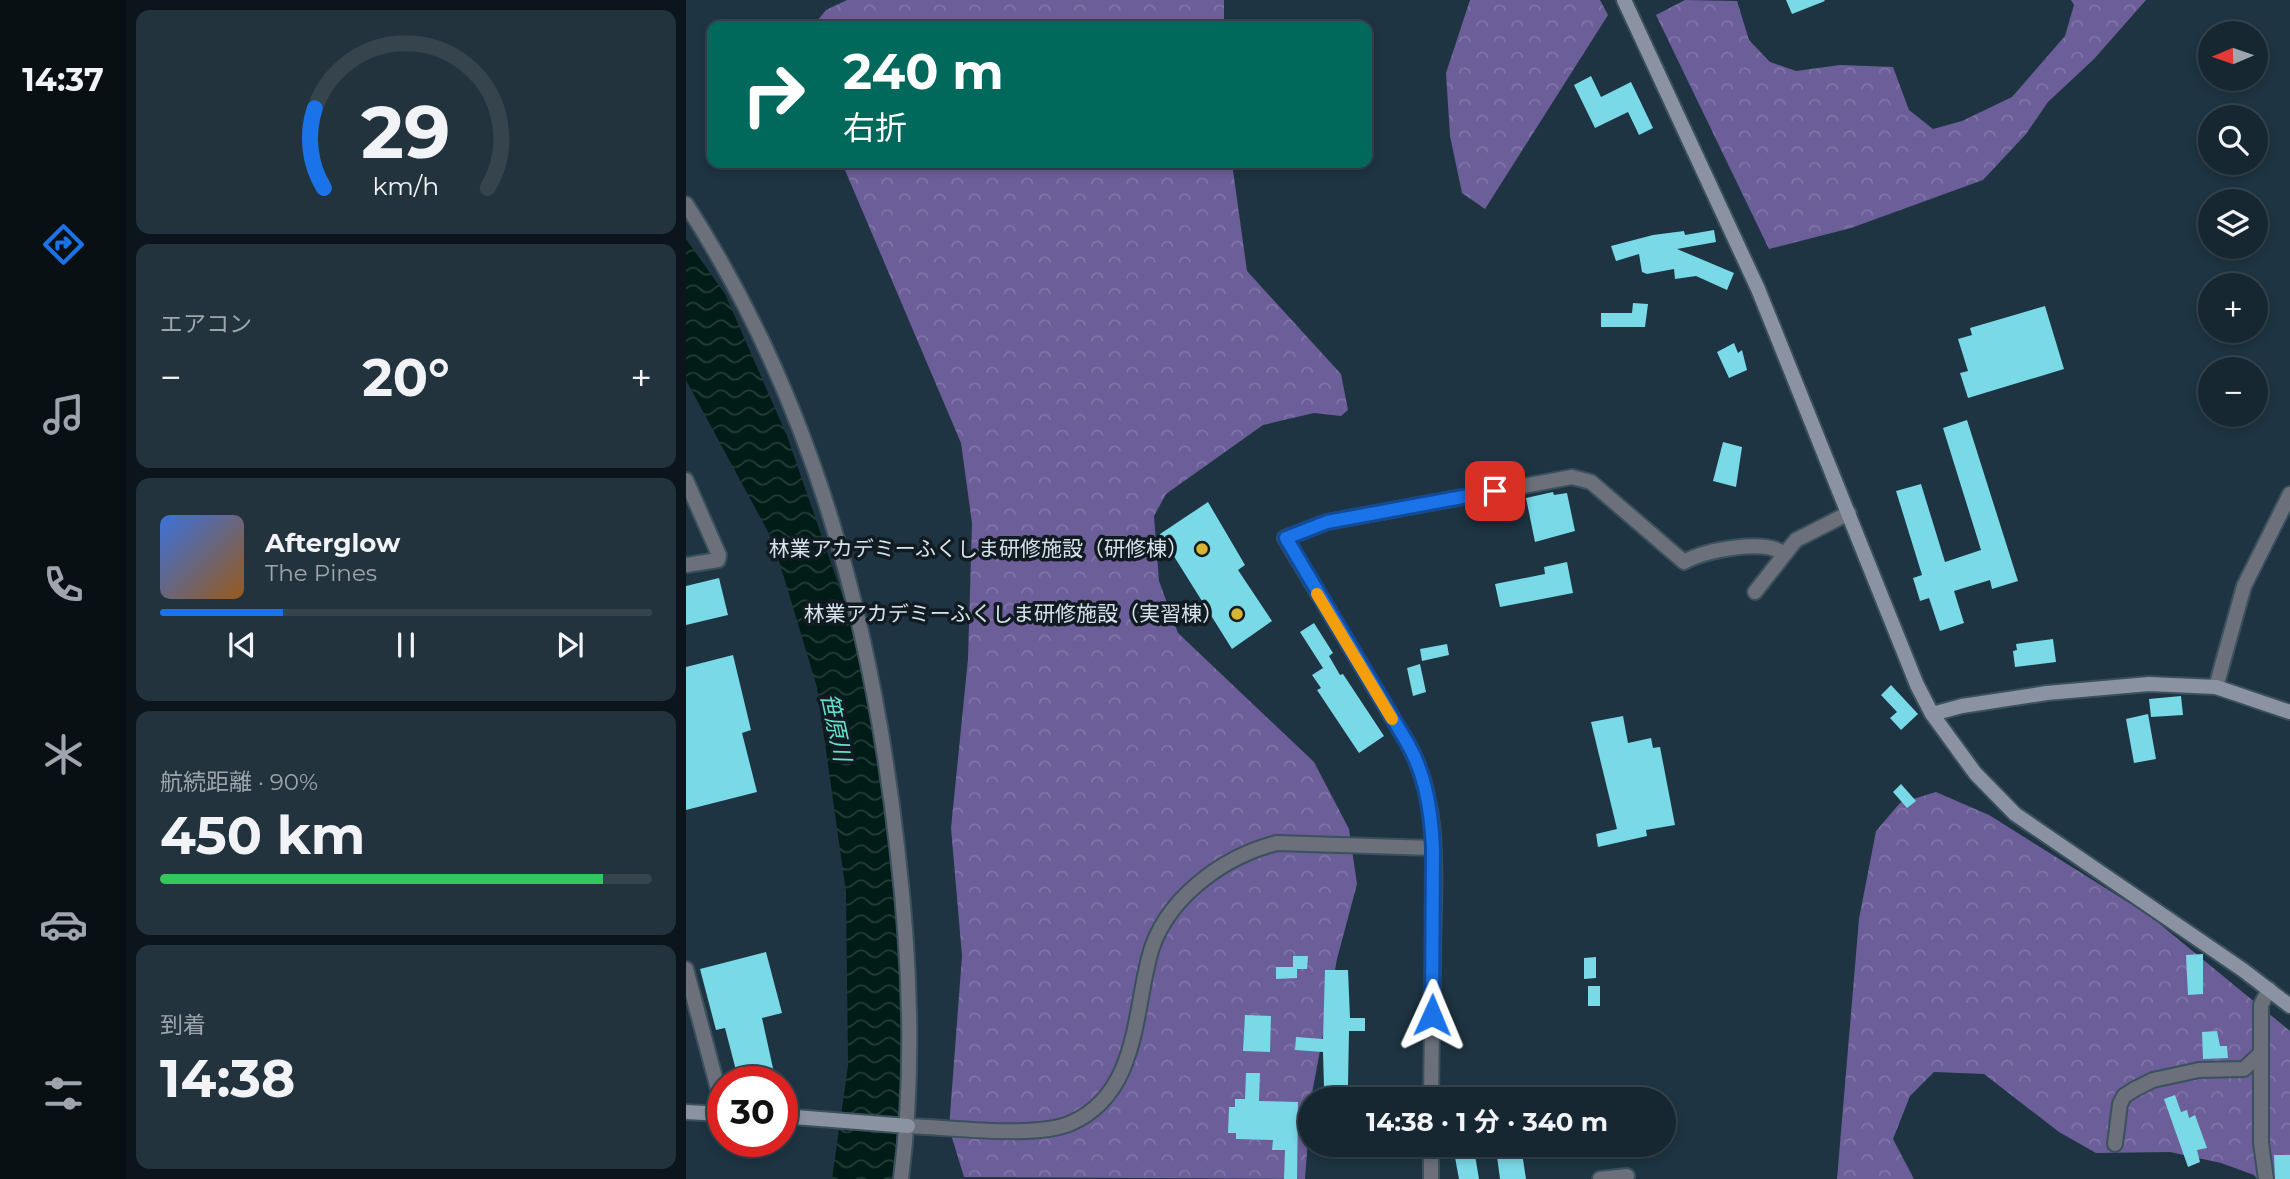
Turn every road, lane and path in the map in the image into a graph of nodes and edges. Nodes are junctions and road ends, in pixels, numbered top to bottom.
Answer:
1 (1624, 0) edge
2 (686, 204) edge
3 (686, 480) edge
4 (2290, 494) edge
5 (1850, 513) junction
6 (1783, 554) junction
7 (686, 565) edge
8 (1755, 592) dead end
9 (2216, 687) junction
10 (2290, 712) edge
11 (1932, 715) junction
12 (1433, 848) junction
13 (686, 968) edge
14 (2269, 989) junction
15 (2290, 1006) edge
16 (2261, 1054) junction
17 (712, 1066) edge
18 (1431, 1087) edge
19 (686, 1112) edge
20 (707, 1113) edge
21 (798, 1117) edge
22 (904, 1125) junction
23 (2115, 1144) dead end
24 (1431, 1157) edge
25 (1627, 1176) dead end
26 (901, 1179) edge
27 (1431, 1179) edge
28 (1600, 1179) edge
29 (2266, 1179) edge

1 - 5 street
2 - 22 street
3 - 7 street
4 - 9 street
5 - 6 street
5 - 11 street
6 - 8 street
6 - 12 street
9 - 10 street
9 - 11 street
11 - 14 street
12 - 18 street
12 - 22 street
13 - 17 street
14 - 15 street
14 - 16 street
16 - 23 street
16 - 29 street
19 - 20 street
21 - 22 street
22 - 26 street
24 - 27 street
25 - 28 street

